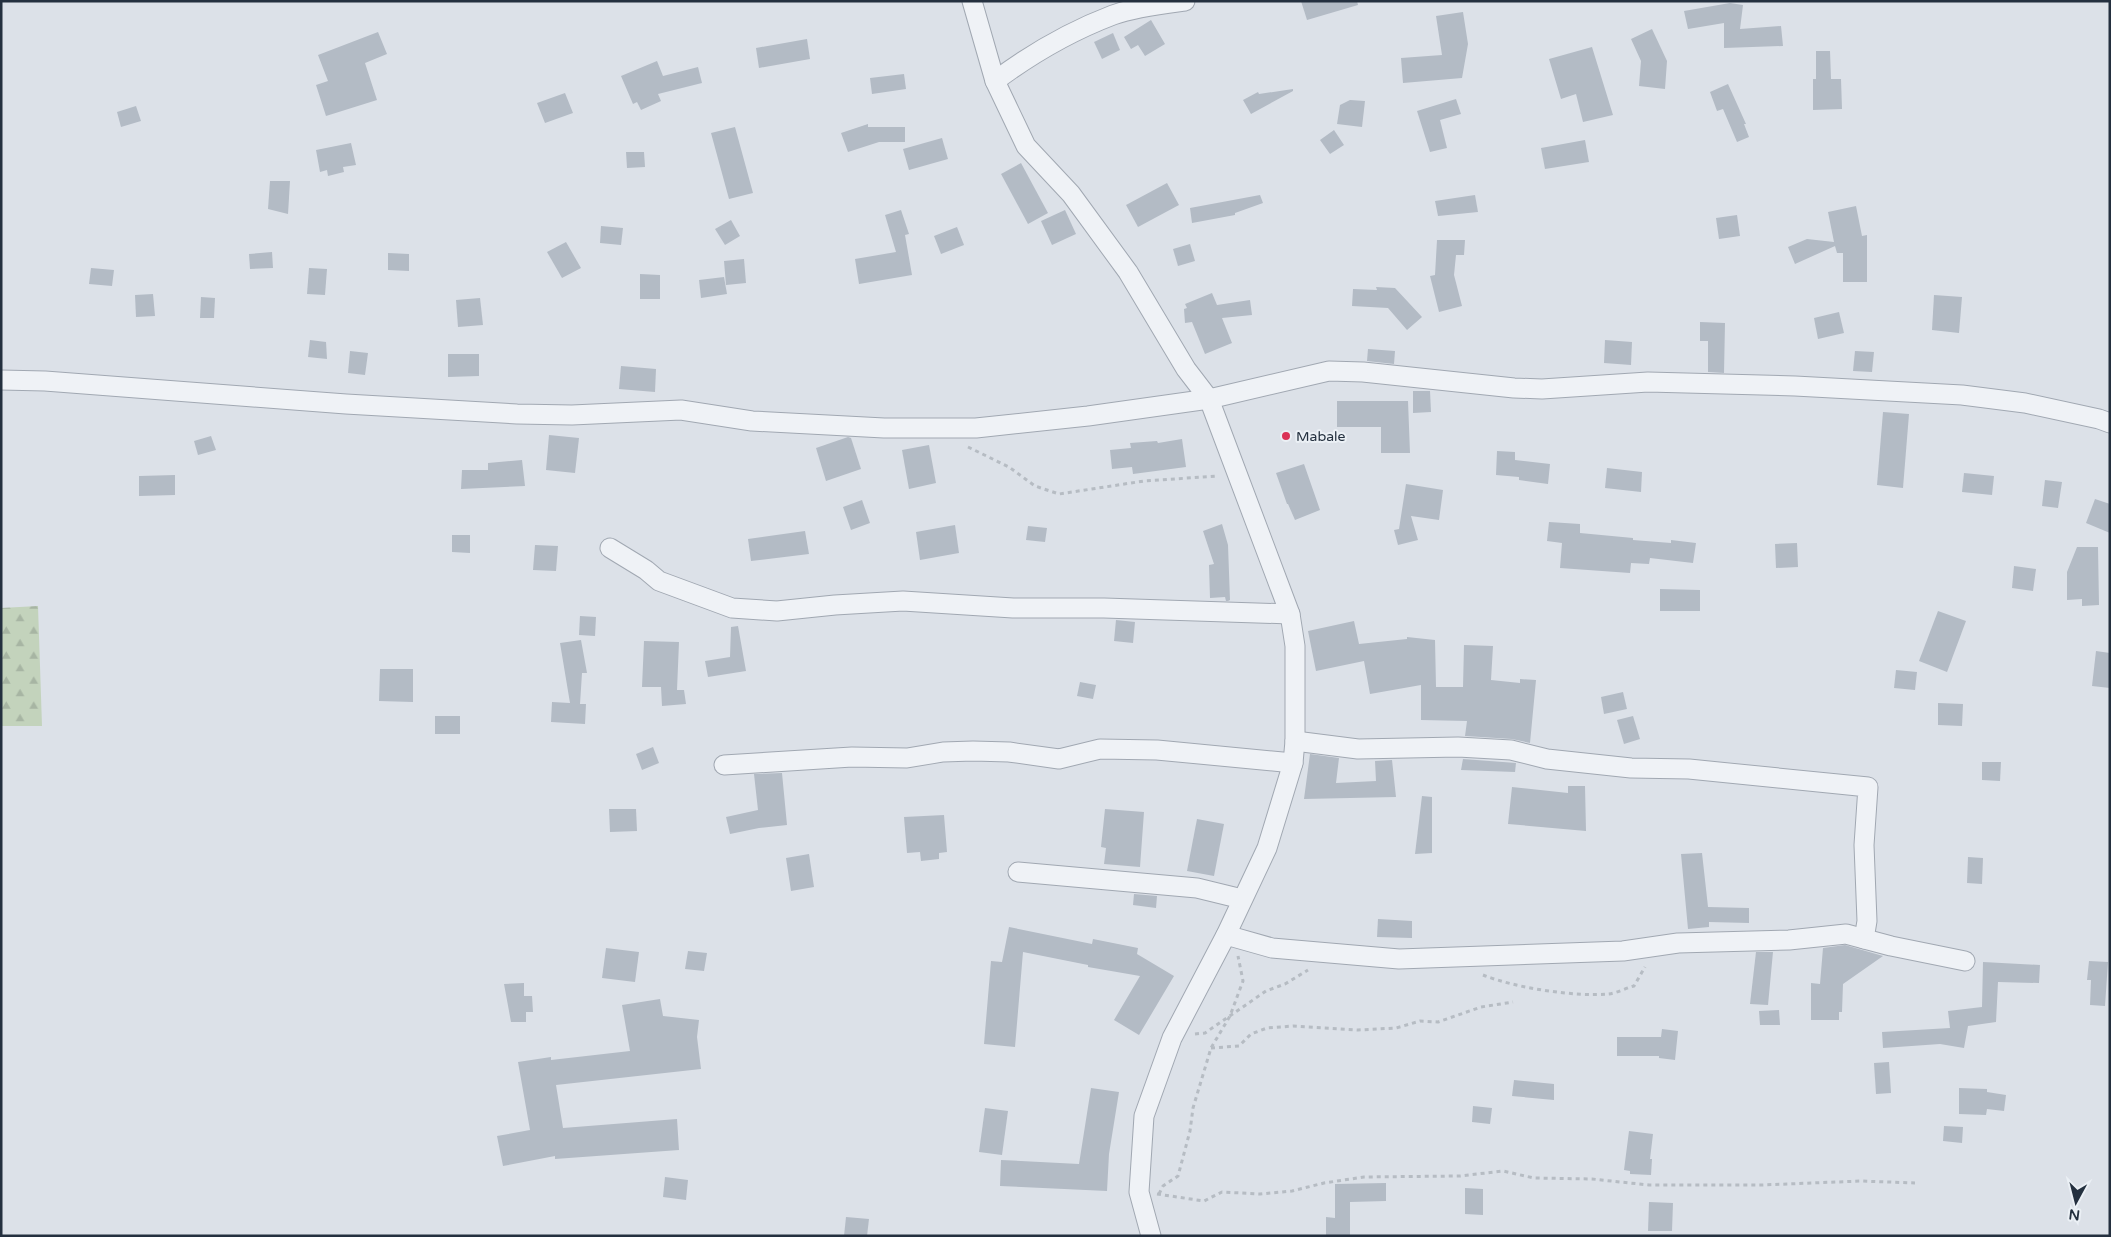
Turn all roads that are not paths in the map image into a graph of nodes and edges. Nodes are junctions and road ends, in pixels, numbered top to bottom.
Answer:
1 (972, 1) edge
2 (1185, 1) edge
3 (995, 81) junction
4 (1, 380) edge
5 (1209, 400) junction
6 (2110, 423) edge
7 (610, 548) dead end
8 (1290, 614) junction
9 (1295, 741) junction
10 (1293, 763) junction
11 (724, 766) dead end
12 (1018, 872) dead end
13 (1242, 899) junction
14 (1864, 939) junction
15 (1232, 942) junction
16 (1965, 961) dead end
17 (1151, 1236) edge

1 - 3 street
2 - 3 street
3 - 5 street
4 - 5 street
5 - 6 street
5 - 8 street
7 - 8 street
8 - 9 street
9 - 10 street
9 - 14 street
10 - 11 street
10 - 13 street
12 - 13 street
13 - 15 street
14 - 15 street
14 - 16 street
15 - 17 street

